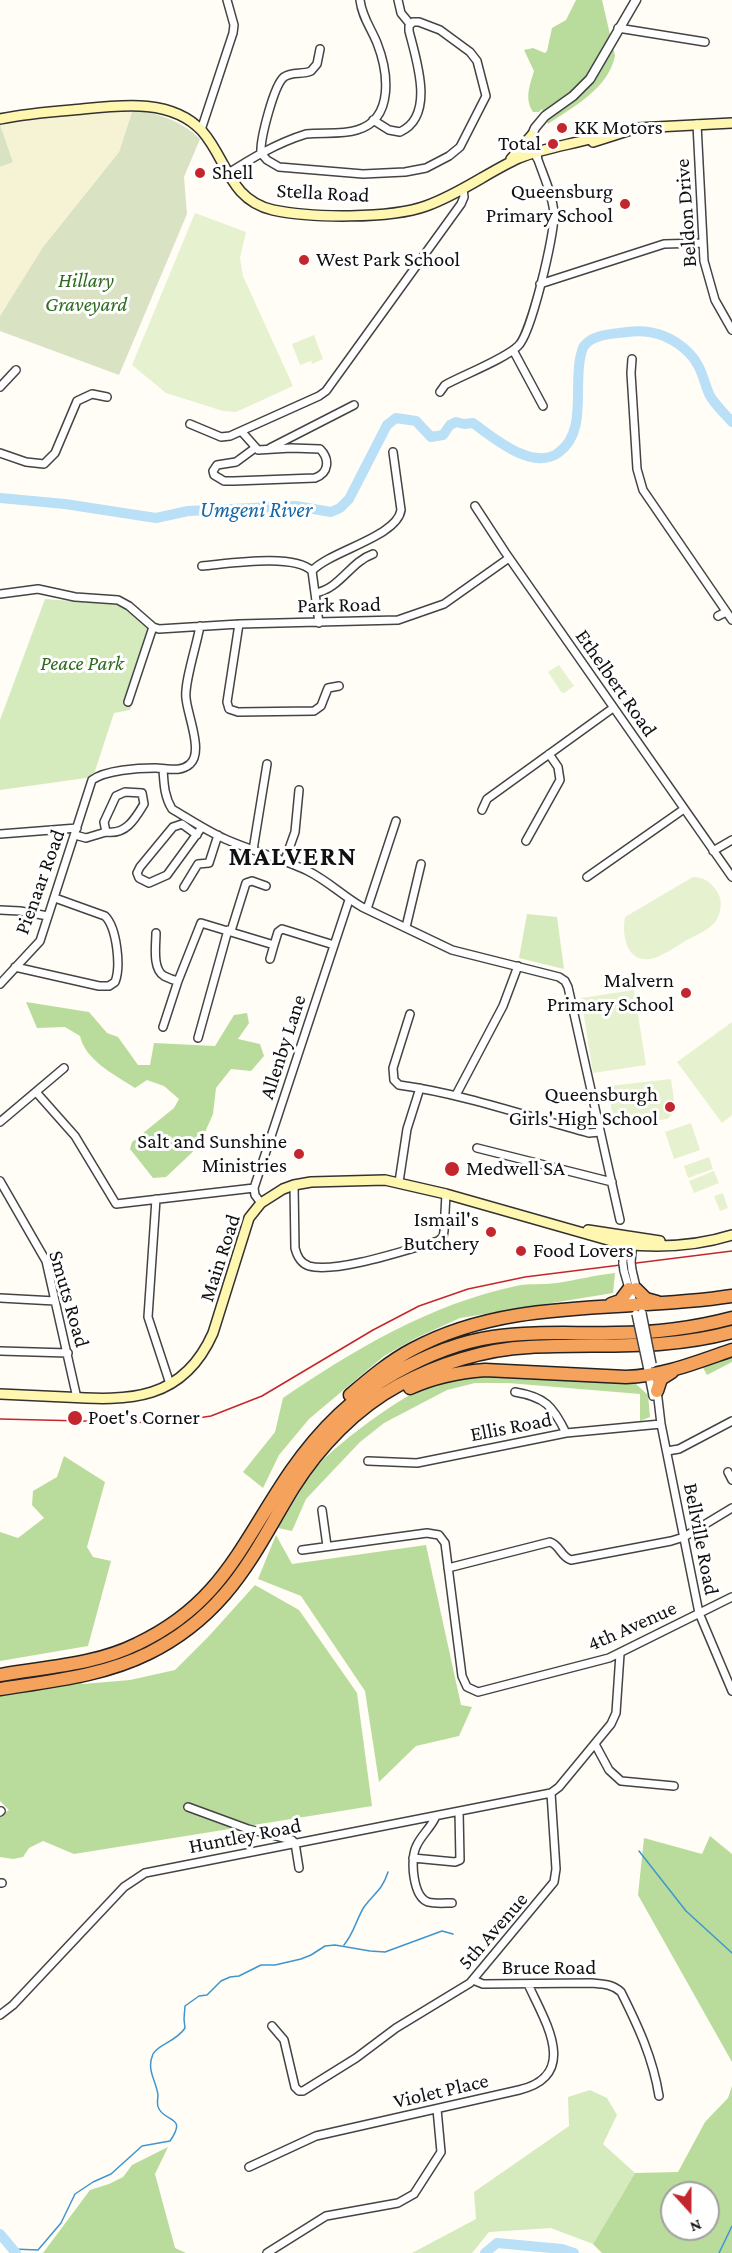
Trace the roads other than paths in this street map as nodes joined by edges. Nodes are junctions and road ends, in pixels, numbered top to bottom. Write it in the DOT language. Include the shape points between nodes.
graph roads {
  1 [pos="226,0"];
  2 [pos="360,0"];
  3 [pos="398,0"];
  4 [pos="636,0"];
  5 [pos="410,24"];
  6 [pos="618,28"];
  7 [pos="705,42"];
  8 [pos="320,49"];
  9 [pos="0,119"];
  10 [pos="374,120"];
  11 [pos="732,123"];
  12 [pos="697,124"];
  13 [pos="201,130"];
  14 [pos="532,135"];
  15 [pos="261,153"];
  16 [pos="536,155"];
  17 [pos="503,167"];
  18 [pos="227,174"];
  19 [pos="462,189"];
  20 [pos="702,243"];
  21 [pos="540,284"];
  22 [pos="732,330"];
  23 [pos="513,350"];
  24 [pos="632,359"];
  25 [pos="16,370"];
  26 [pos="0,387"];
  27 [pos="441,392"];
  28 [pos="106,397"];
  29 [pos="354,405"];
  30 [pos="543,406"];
  31 [pos="190,424"];
  32 [pos="242,432"];
  33 [pos="255,448"];
  34 [pos="266,451"];
  35 [pos="393,452"];
  36 [pos="0,453"];
  37 [pos="475,506"];
  38 [pos="373,554"];
  39 [pos="509,558"];
  40 [pos="202,566"];
  41 [pos="312,571"];
  42 [pos="315,593"];
  43 [pos="0,594"];
  44 [pos="726,612"];
  45 [pos="718,616"];
  46 [pos="732,620"];
  47 [pos="319,623"];
  48 [pos="239,624"];
  49 [pos="200,626"];
  50 [pos="153,627"];
  51 [pos="339,686"];
  52 [pos="128,702"];
  53 [pos="613,708"];
  54 [pos="549,754"];
  55 [pos="267,764"];
  56 [pos="163,769"];
  57 [pos="299,790"];
  58 [pos="684,809"];
  59 [pos="482,810"];
  60 [pos="396,820"];
  61 [pos="202,827"];
  62 [pos="76,831"];
  63 [pos="106,832"];
  64 [pos="0,834"];
  65 [pos="197,835"];
  66 [pos="218,836"];
  67 [pos="732,840"];
  68 [pos="526,841"];
  69 [pos="253,849"];
  70 [pos="713,851"];
  71 [pos="285,860"];
  72 [pos="421,864"];
  73 [pos="587,877"];
  74 [pos="732,878"];
  75 [pos="266,886"];
  76 [pos="184,887"];
  77 [pos="55,898"];
  78 [pos="349,900"];
  79 [pos="367,909"];
  80 [pos="0,910"];
  81 [pos="48,916"];
  82 [pos="406,927"];
  83 [pos="229,931"];
  84 [pos="156,933"];
  85 [pos="274,945"];
  86 [pos="334,945"];
  87 [pos="270,959"];
  88 [pos="518,966"];
  89 [pos="15,968"];
  90 [pos="178,981"];
  91 [pos="0,984"];
  92 [pos="410,1014"];
  93 [pos="163,1027"];
  94 [pos="198,1038"];
  95 [pos="64,1068"];
  96 [pos="420,1088"];
  97 [pos="36,1092"];
  98 [pos="456,1095"];
  99 [pos="0,1122"];
  100 [pos="600,1132"];
  101 [pos="477,1148"];
  102 [pos="0,1181"];
  103 [pos="399,1182"];
  104 [pos="612,1182"];
  105 [pos="294,1185"];
  106 [pos="254,1188"];
  107 [pos="446,1194"];
  108 [pos="156,1199"];
  109 [pos="261,1203"];
  110 [pos="620,1220"];
  111 [pos="732,1235"];
  112 [pos="628,1241"];
  113 [pos="633,1289"];
  114 [pos="732,1296"];
  115 [pos="0,1299"];
  116 [pos="55,1301"];
  117 [pos="663,1303"];
  118 [pos="601,1306"];
  119 [pos="638,1310"];
  120 [pos="732,1318"];
  121 [pos="732,1332"];
  122 [pos="732,1350"];
  123 [pos="0,1351"];
  124 [pos="68,1353"];
  125 [pos="681,1367"];
  126 [pos="651,1370"];
  127 [pos="626,1377"];
  128 [pos="170,1384"];
  129 [pos="655,1391"];
  130 [pos="515,1392"];
  131 [pos="0,1394"];
  132 [pos="77,1398"];
  133 [pos="732,1421"];
  134 [pos="661,1424"];
  135 [pos="566,1433"];
  136 [pos="322,1450"];
  137 [pos="667,1451"];
  138 [pos="369,1461"];
  139 [pos="728,1472"];
  140 [pos="732,1480"];
  141 [pos="270,1503"];
  142 [pos="732,1508"];
  143 [pos="322,1510"];
  144 [pos="684,1537"];
  145 [pos="327,1546"];
  146 [pos="302,1550"];
  147 [pos="448,1568"];
  148 [pos="732,1597"];
  149 [pos="699,1613"];
  150 [pos="620,1654"];
  151 [pos="0,1675"];
  152 [pos="0,1689"];
  153 [pos="732,1691"];
  154 [pos="595,1744"];
  155 [pos="674,1786"];
  156 [pos="551,1793"];
  157 [pos="189,1807"];
  158 [pos="459,1811"];
  159 [pos="436,1815"];
  160 [pos="295,1843"];
  161 [pos="413,1858"];
  162 [pos="299,1868"];
  163 [pos="452,1903"];
  164 [pos="472,1980"];
  165 [pos="528,1984"];
  166 [pos="0,2015"];
  167 [pos="272,2026"];
  168 [pos="659,2096"];
  169 [pos="437,2109"];
  170 [pos="249,2167"];
  171 [pos="267,2253"];
  1 -- 13 [label="street" via="233,33"];
  2 -- 10 [label="street" via="386,76 384,100"];
  3 -- 5 [label="street" via="401,13"];
  4 -- 6 [label="street"];
  5 -- 10 [label="street" via="421,86 414,119 400,132"];
  5 -- 15 [label="street" via="419,22 440,30 470,52 482,74 486,99 454,152 417,170 363,174 279,167"];
  6 -- 7 [label="street"];
  6 -- 14 [label="street" via="590,80 545,116"];
  8 -- 15 [label="street" via="311,71 290,74 280,81 262,133"];
  9 -- 13 [label="main road, Stella Road" via="132,105 184,117"];
  10 -- 15 [label="street" via="357,130 306,134"];
  11 -- 12 [label="main road, Stella Road"];
  12 -- 16 [label="main road, Stella Road" via="637,128"];
  12 -- 20 [label="street, Beldon Drive"];
  13 -- 18 [label="main road, Stella Road"];
  14 -- 16 [label="street"];
  14 -- 17 [label="main road"];
  15 -- 18 [label="street"];
  16 -- 17 [label="main road, Stella Road"];
  16 -- 21 [label="street" via="554,216"];
  17 -- 19 [label="main road, Stella Road"];
  18 -- 19 [label="main road, Stella Road" via="254,202 292,213 395,213 427,206"];
  19 -- 32 [label="street" via="461,204 326,391"];
  20 -- 21 [label="street" via="664,244"];
  20 -- 22 [label="street, Beldon Drive" via="711,290"];
  21 -- 23 [label="street" via="524,340"];
  23 -- 27 [label="street" via="445,384"];
  23 -- 30 [label="street"];
  24 -- 44 [label="street" via="639,480 659,522"];
  25 -- 26 [label="street"];
  28 -- 36 [label="street" via="92,394 77,401 55,453 44,464"];
  29 -- 34 [label="street"];
  31 -- 32 [label="street" via="221,437"];
  32 -- 33 [label="street"];
  33 -- 34 [label="street"];
  33 -- 34 [label="street" via="236,462 217,465 214,475 234,482 315,478 326,470 326,457 320,448"];
  35 -- 41 [label="street" via="400,517 380,533"];
  37 -- 39 [label="street, Ethelbert Road"];
  38 -- 42 [label="street" via="363,558 328,590"];
  39 -- 47 [label="street, Park Road" via="444,604 411,616 387,621"];
  39 -- 53 [label="street, Ethelbert Road"];
  40 -- 41 [label="street" via="278,561 303,565"];
  41 -- 42 [label="street"];
  42 -- 47 [label="street"];
  43 -- 50 [label="street" via="38,589 118,600"];
  44 -- 45 [label="street"];
  44 -- 46 [label="street"];
  47 -- 48 [label="street, Park Road"];
  48 -- 49 [label="street, Park Road"];
  48 -- 51 [label="street" via="229,709 314,711 321,706 328,688"];
  49 -- 50 [label="street, Park Road"];
  49 -- 56 [label="street" via="185,697 196,756 189,766"];
  50 -- 52 [label="street"];
  53 -- 54 [label="street"];
  53 -- 58 [label="street, Ethelbert Road"];
  54 -- 59 [label="street" via="488,799"];
  54 -- 68 [label="street" via="558,767 560,780"];
  55 -- 69 [label="street"];
  56 -- 61 [label="street" via="167,801 172,809"];
  56 -- 62 [label="street, Pienaar Road" via="104,774 93,780"];
  57 -- 71 [label="street" via="294,836"];
  58 -- 70 [label="street, Ethelbert Road"];
  58 -- 73 [label="street"];
  60 -- 79 [label="street"];
  61 -- 65 [label="street"];
  61 -- 66 [label="street"];
  62 -- 63 [label="street" via="86,838"];
  62 -- 64 [label="street"];
  62 -- 77 [label="street, Pienaar Road"];
  63 -- 63 [label="street" via="104,822 116,796 125,792 142,794 144,804 129,825 121,831"];
  65 -- 65 [label="street" via="167,875 149,883 139,878 140,867 173,826 182,824"];
  66 -- 69 [label="street"];
  66 -- 76 [label="street" via="209,863 198,864"];
  67 -- 70 [label="street"];
  69 -- 71 [label="street"];
  70 -- 74 [label="street, Ethelbert Road"];
  71 -- 78 [label="street" via="325,880"];
  72 -- 82 [label="street"];
  75 -- 83 [label="street" via="252,880 246,882"];
  77 -- 81 [label="street, Pienaar Road"];
  77 -- 89 [label="street" via="110,921 118,971 115,982 99,986"];
  78 -- 79 [label="street"];
  78 -- 86 [label="street, Allenby Lane"];
  79 -- 82 [label="street"];
  80 -- 81 [label="street"];
  81 -- 89 [label="street, Pienaar Road" via="40,942"];
  82 -- 88 [label="street" via="452,950"];
  83 -- 85 [label="street"];
  83 -- 90 [label="street" via="200,925"];
  83 -- 94 [label="street"];
  84 -- 90 [label="street" via="159,972"];
  85 -- 86 [label="street" via="282,929"];
  85 -- 87 [label="street"];
  86 -- 106 [label="street, Allenby Lane"];
  88 -- 98 [label="street" via="503,1006"];
  88 -- 100 [label="street" via="559,977 568,987"];
  89 -- 91 [label="street, Pienaar Road"];
  90 -- 93 [label="street"];
  92 -- 96 [label="street" via="393,1076 399,1085"];
  95 -- 97 [label="street"];
  96 -- 98 [label="street"];
  96 -- 103 [label="street" via="407,1129"];
  97 -- 99 [label="street"];
  97 -- 108 [label="street" via="75,1136 116,1204"];
  98 -- 100 [label="street" via="566,1127"];
  100 -- 104 [label="street"];
  101 -- 104 [label="street"];
  102 -- 116 [label="street, Smuts Road" via="46,1261"];
  103 -- 105 [label="main road, Main Road"];
  103 -- 107 [label="main road, Main Road"];
  104 -- 110 [label="street"];
  105 -- 107 [label="street" via="296,1248 307,1265 353,1263 438,1240 443,1237"];
  105 -- 109 [label="main road, Main Road"];
  106 -- 108 [label="street"];
  106 -- 109 [label="street"];
  107 -- 112 [label="main road, Main Road"];
  108 -- 128 [label="street" via="148,1317"];
  109 -- 128 [label="main road, Main Road" via="247,1224 207,1349"];
  111 -- 112 [label="main road, Main Road" via="696,1242"];
  112 -- 113 [label="street, Bellville Road"];
  113 -- 117 [label="highway" via="646,1299"];
  113 -- 118 [label="highway" via="620,1300"];
  113 -- 119 [label="street, Bellville Road"];
  114 -- 117 [label="highway"];
  115 -- 116 [label="street"];
  116 -- 124 [label="street, Smuts Road"];
  117 -- 119 [label="highway"];
  118 -- 119 [label="highway"];
  118 -- 141 [label="highway" via="490,1320 440,1335 412,1349 369,1378 330,1415 282,1477"];
  119 -- 126 [label="street, Bellville Road, bridge"];
  120 -- 141 [label="highway" via="657,1331 510,1335 470,1342 428,1356 378,1383 342,1411 311,1444"];
  121 -- 136 [label="highway" via="665,1344 528,1347 473,1356 398,1385 356,1415"];
  122 -- 125 [label="highway"];
  123 -- 124 [label="street"];
  124 -- 132 [label="street, Smuts Road"];
  125 -- 126 [label="highway"];
  125 -- 129 [label="highway" via="661,1379"];
  126 -- 127 [label="highway"];
  126 -- 129 [label="street, Bellville Road"];
  127 -- 129 [label="highway"];
  127 -- 136 [label="highway" via="485,1370 440,1377 397,1395"];
  128 -- 132 [label="main road, Main Road" via="126,1399"];
  129 -- 134 [label="street, Bellville Road"];
  130 -- 135 [label="street" via="548,1404"];
  131 -- 132 [label="main road, Main Road"];
  133 -- 137 [label="street" via="679,1449"];
  134 -- 135 [label="street, Ellis Road"];
  134 -- 137 [label="street, Bellville Road"];
  135 -- 138 [label="street, Ellis Road" via="417,1463"];
  136 -- 152 [label="highway" via="225,1594 187,1628 150,1652 115,1667"];
  137 -- 144 [label="street, Bellville Road"];
  139 -- 140 [label="street"];
  141 -- 151 [label="highway" via="221,1580 170,1626 113,1654"];
  142 -- 144 [label="street"];
  143 -- 145 [label="street"];
  144 -- 147 [label="street" via="571,1560 547,1542"];
  144 -- 149 [label="street, Bellville Road"];
  145 -- 146 [label="street"];
  145 -- 147 [label="street" via="435,1533 444,1542"];
  147 -- 150 [label="street, 4th Avenue" via="462,1676 471,1690 478,1692"];
  148 -- 149 [label="street, 4th Avenue"];
  149 -- 150 [label="street, 4th Avenue"];
  149 -- 153 [label="street, Bellville Road"];
  150 -- 154 [label="street" via="615,1715"];
  154 -- 155 [label="street" via="609,1770 621,1781"];
  154 -- 156 [label="street"];
  156 -- 158 [label="street, Huntley Road"];
  156 -- 164 [label="street, 5th Avenue" via="554,1882"];
  157 -- 160 [label="street"];
  158 -- 159 [label="street, Huntley Road"];
  158 -- 161 [label="street" via="460,1860"];
  159 -- 160 [label="street, Huntley Road"];
  159 -- 161 [label="street" via="417,1844"];
  160 -- 162 [label="street"];
  160 -- 166 [label="street, Huntley Road" via="159,1869 134,1879"];
  161 -- 163 [label="street" via="420,1896 430,1902"];
  164 -- 165 [label="street, Bruce Road" via="483,1984"];
  164 -- 167 [label="street, 5th Avenue" via="303,2091 295,2086 284,2040"];
  165 -- 168 [label="street, Bruce Road" via="603,1984 621,1992 653,2064"];
  165 -- 169 [label="street, Violet Place" via="553,2041 554,2059 548,2071 524,2089"];
  169 -- 170 [label="street, Violet Place" via="316,2136"];
  169 -- 171 [label="street" via="441,2152 414,2194 398,2203 326,2216"];
}
